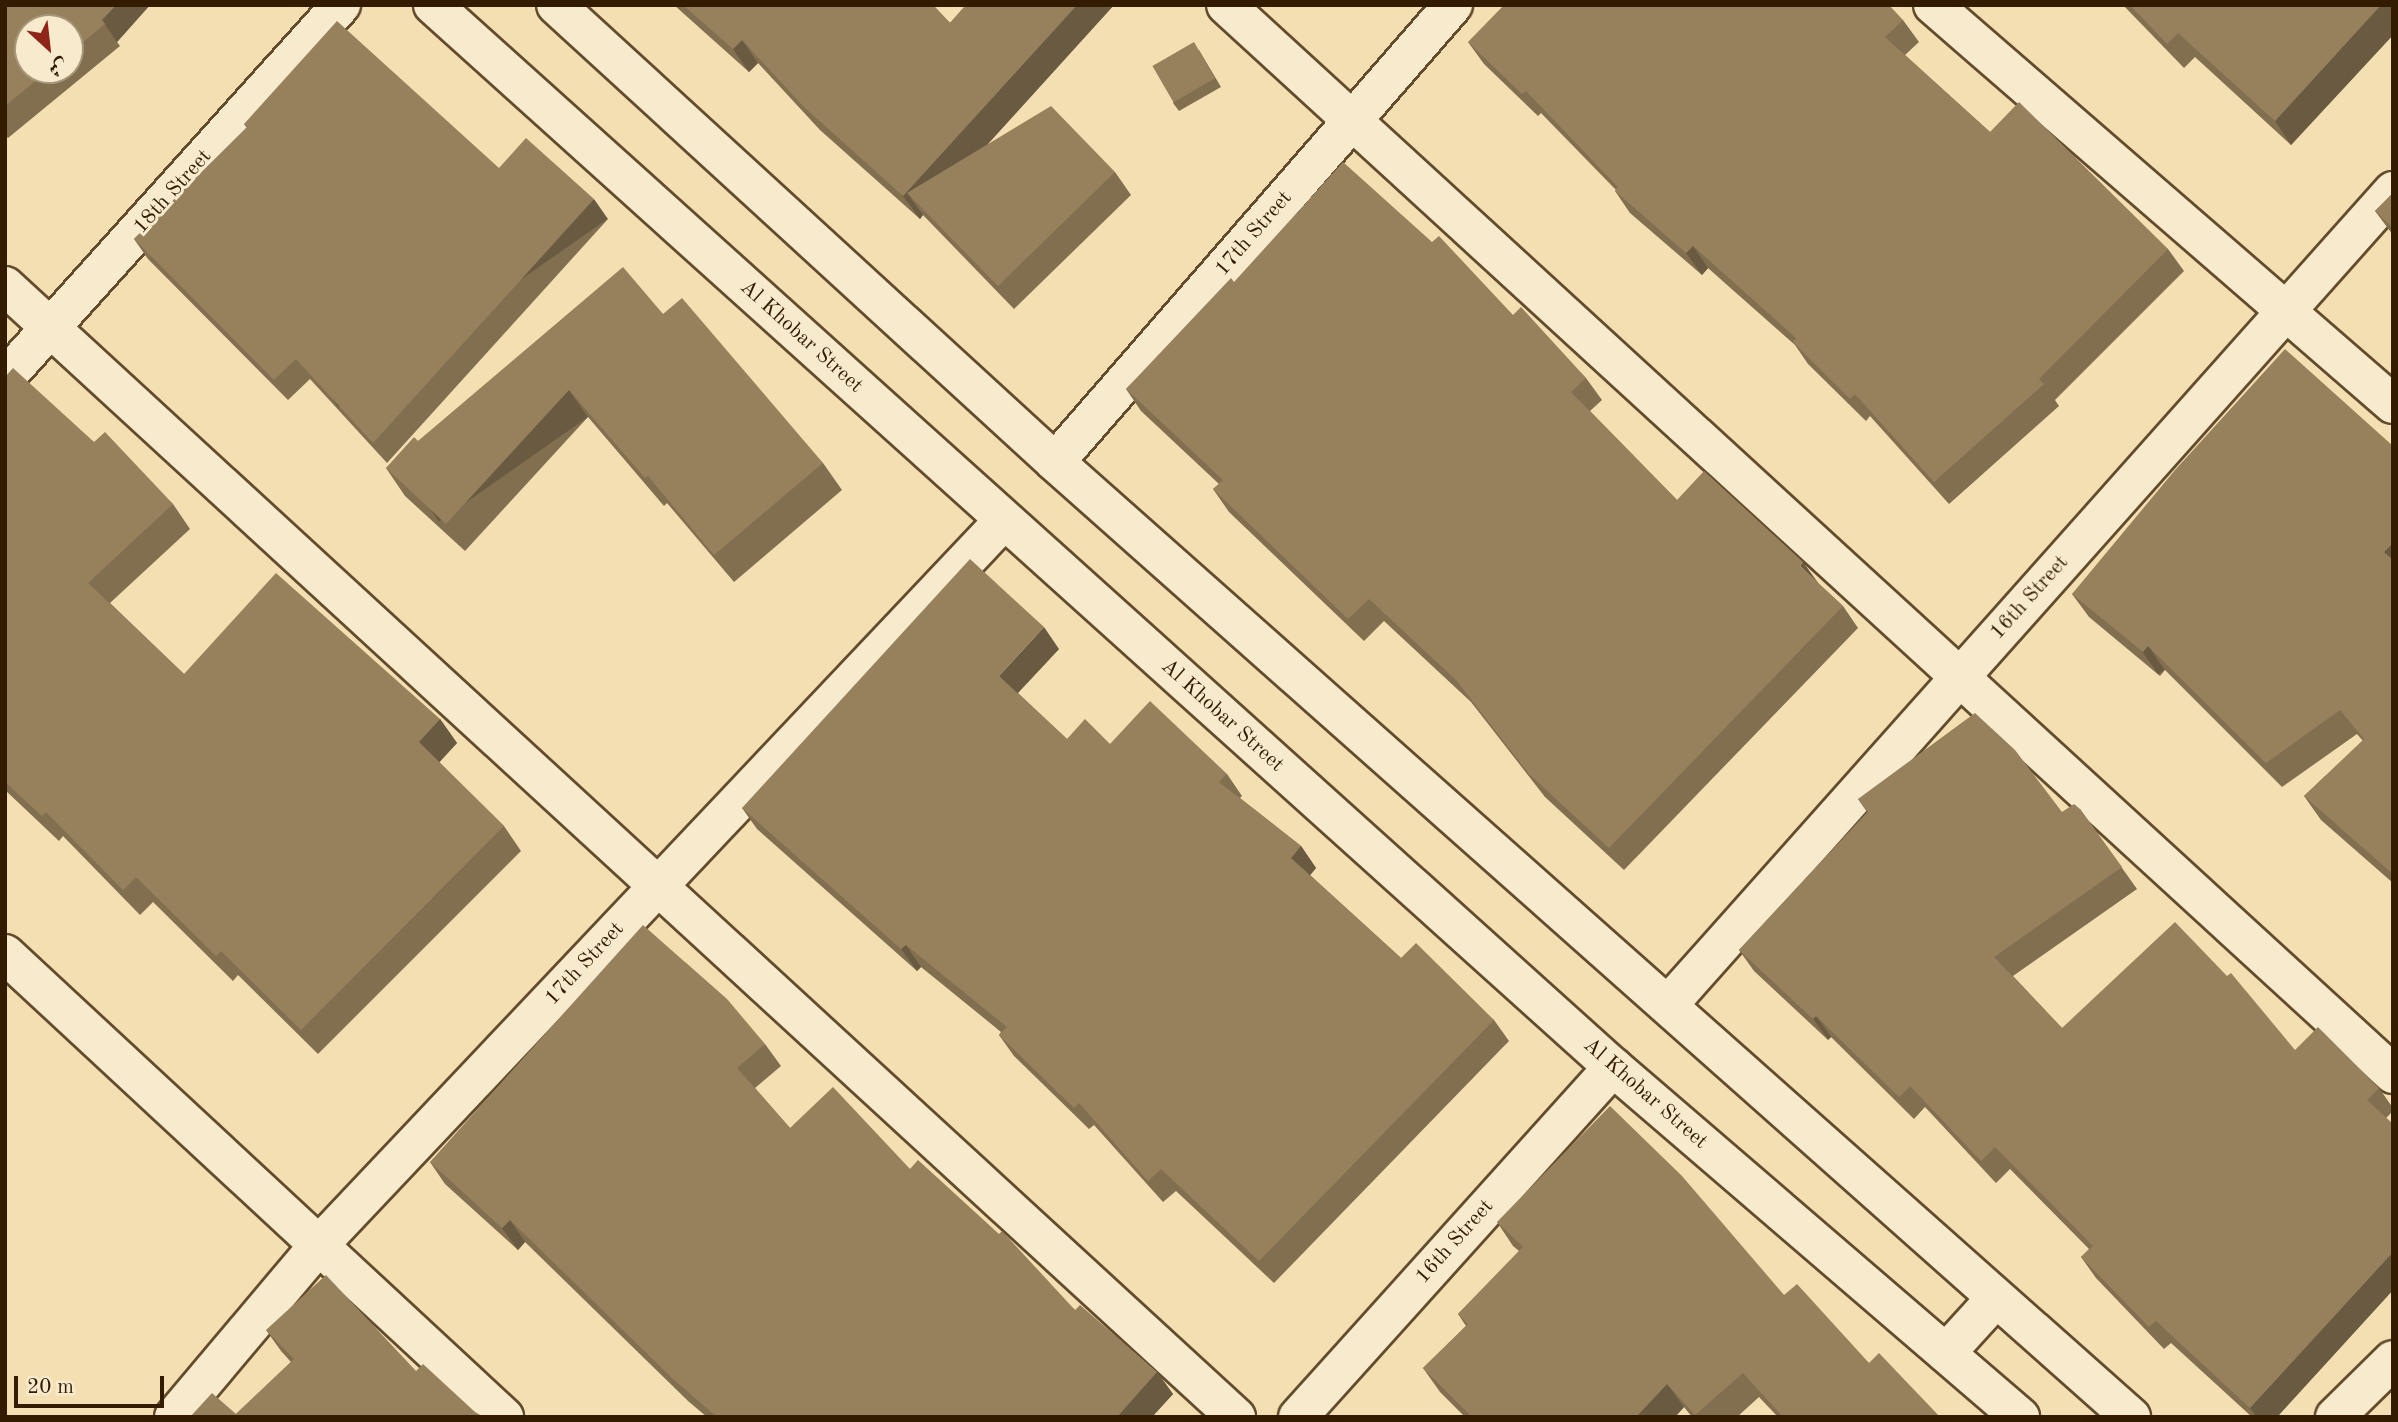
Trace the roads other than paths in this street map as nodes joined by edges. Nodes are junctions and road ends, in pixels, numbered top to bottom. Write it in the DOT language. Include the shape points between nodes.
graph roads {
  1 [pos="341,5"];
  2 [pos="433,5"];
  3 [pos="556,5"];
  4 [pos="1226,5"];
  5 [pos="1453,5"];
  6 [pos="1933,5"];
  7 [pos="1353,121"];
  8 [pos="2393,191"];
  9 [pos="5,286"];
  10 [pos="2286,311"];
  11 [pos="51,328"];
  12 [pos="5,378"];
  13 [pos="2393,404"];
  14 [pos="1055,462"];
  15 [pos="1004,520"];
  16 [pos="1959,677"];
  17 [pos="658,887"];
  18 [pos="5,954"];
  19 [pos="1668,1005"];
  20 [pos="1613,1067"];
  21 [pos="2393,1074"];
  22 [pos="319,1245"];
  23 [pos="1996,1297"];
  24 [pos="1946,1353"];
  25 [pos="2393,1360"];
  26 [pos="174,1417"];
  27 [pos="504,1417"];
  28 [pos="1236,1417"];
  29 [pos="1298,1417"];
  30 [pos="2020,1417"];
  31 [pos="2131,1417"];
  32 [pos="2335,1417"];
  1 -- 11 [label="street, 18th Street"];
  2 -- 15 [label="street, Al Khobar Street"];
  3 -- 14 [label="street"];
  4 -- 7 [label="street"];
  5 -- 7 [label="street, 17th Street"];
  6 -- 10 [label="street"];
  7 -- 14 [label="street, 17th Street"];
  7 -- 16 [label="street"];
  8 -- 10 [label="street, 16th Street"];
  9 -- 11 [label="street"];
  10 -- 13 [label="street"];
  10 -- 16 [label="street, 16th Street"];
  11 -- 12 [label="street, 18th Street"];
  11 -- 17 [label="street"];
  14 -- 19 [label="street"];
  15 -- 17 [label="street, 17th Street"];
  15 -- 20 [label="street, Al Khobar Street"];
  16 -- 19 [label="street, 16th Street"];
  16 -- 21 [label="street"];
  17 -- 22 [label="street, 17th Street"];
  17 -- 28 [label="street"];
  18 -- 22 [label="street"];
  19 -- 23 [label="street"];
  20 -- 24 [label="street, Al Khobar Street"];
  20 -- 29 [label="street, 16th Street"];
  22 -- 26 [label="street, 17th Street"];
  22 -- 27 [label="street"];
  23 -- 24 [label="street"];
  23 -- 31 [label="street"];
  24 -- 30 [label="street, Al Khobar Street"];
  25 -- 32 [label="street"];
}
